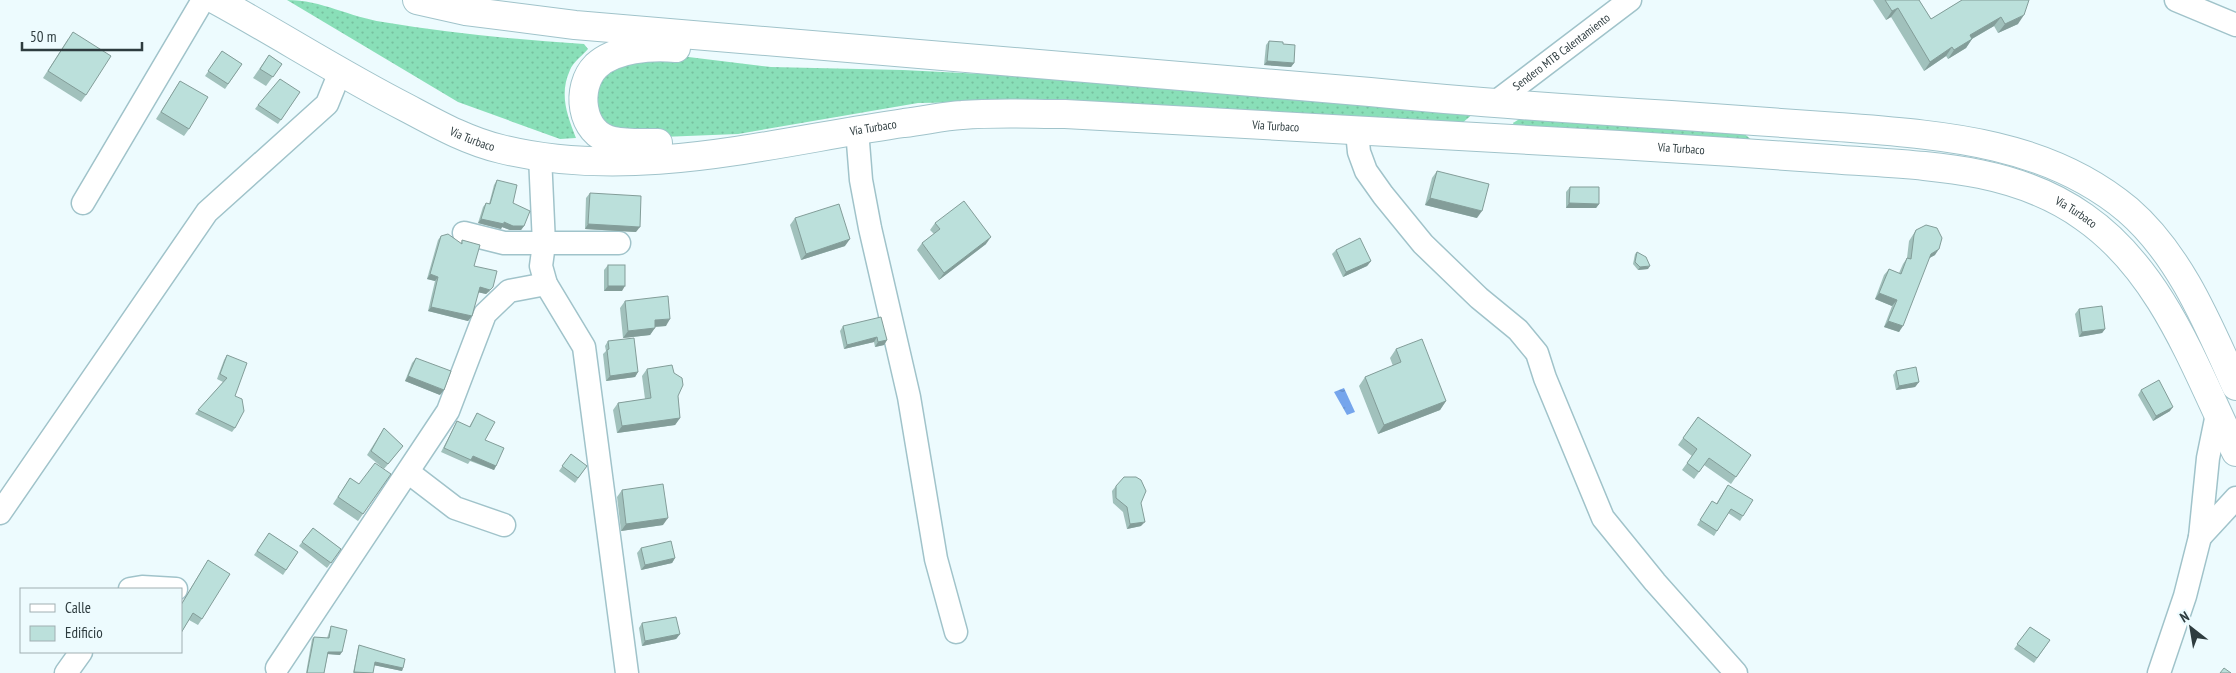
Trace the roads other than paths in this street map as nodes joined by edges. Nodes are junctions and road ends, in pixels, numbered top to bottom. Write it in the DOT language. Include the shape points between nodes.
graph roads {
  1 [pos="202,0"];
  2 [pos="216,0"];
  3 [pos="417,0"];
  4 [pos="1630,0"];
  5 [pos="2176,0"];
  6 [pos="2236,25"];
  7 [pos="879,52"];
  8 [pos="340,72"];
  9 [pos="1493,104"];
  10 [pos="857,130"];
  11 [pos="1357,132"];
  12 [pos="540,156"];
  13 [pos="694,156"];
  14 [pos="83,203"];
  15 [pos="464,233"];
  16 [pos="619,243"];
  17 [pos="544,244"];
  18 [pos="546,284"];
  19 [pos="2236,386"];
  20 [pos="2217,414"];
  21 [pos="2236,452"];
  22 [pos="408,472"];
  23 [pos="2236,498"];
  24 [pos="0,513"];
  25 [pos="504,525"];
  26 [pos="2200,537"];
  27 [pos="136,588"];
  28 [pos="159,588"];
  29 [pos="956,632"];
  30 [pos="81,653"];
  31 [pos="277,668"];
  32 [pos="66,673"];
  33 [pos="627,673"];
  34 [pos="1736,673"];
  35 [pos="2159,673"];
  1 -- 14 [label="street"];
  2 -- 8 [label="highway, Vía Turbaco"];
  3 -- 7 [label="highway" via="466,11 575,25"];
  4 -- 9 [label="street, Sendero MTB Calentamiento"];
  5 -- 6 [label="street"];
  7 -- 9 [label="highway"];
  7 -- 13 [label="highway" via="846,60 666,47 611,56 597,65 586,82 583,95 586,117 593,128 611,141 673,144"];
  8 -- 12 [label="highway, Vía Turbaco" via="453,132 501,149"];
  8 -- 24 [label="street" via="326,104 207,212"];
  9 -- 19 [label="highway" via="1935,135 2026,154 2098,189 2128,210 2145,228 2172,262 2197,303"];
  10 -- 11 [label="highway, Vía Turbaco" via="962,115 1065,114"];
  10 -- 13 [label="highway, Vía Turbaco" via="746,151"];
  10 -- 29 [label="street" via="861,180 870,228 909,397 936,558"];
  11 -- 20 [label="highway, Vía Turbaco" via="1706,150 1962,170 2014,182 2048,195 2084,217 2130,258 2173,321"];
  11 -- 34 [label="street" via="1362,161 1383,195 1423,244 1518,330 1537,353 1603,518"];
  12 -- 13 [label="highway, Vía Turbaco" via="590,163"];
  12 -- 17 [label="street"];
  15 -- 17 [label="street" via="504,243"];
  16 -- 17 [label="street"];
  17 -- 18 [label="street" via="541,266"];
  18 -- 22 [label="street" via="509,291 486,314 448,411"];
  18 -- 33 [label="street" via="584,347"];
  20 -- 21 [label="highway, Vía Turbaco"];
  20 -- 26 [label="street" via="2208,458"];
  22 -- 25 [label="street" via="455,508"];
  22 -- 31 [label="street"];
  23 -- 26 [label="street"];
  26 -- 35 [label="street" via="2185,596"];
  27 -- 28 [label="street"];
  30 -- 32 [label="street"];
}
